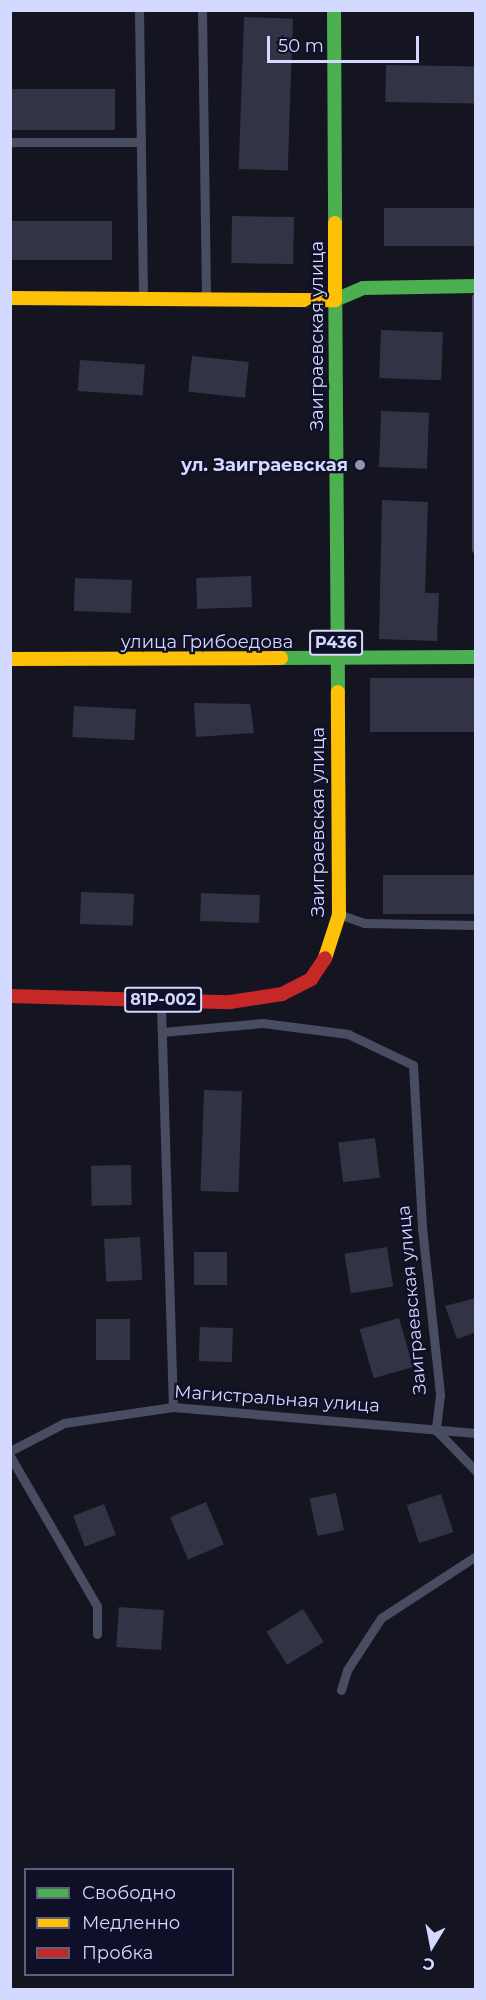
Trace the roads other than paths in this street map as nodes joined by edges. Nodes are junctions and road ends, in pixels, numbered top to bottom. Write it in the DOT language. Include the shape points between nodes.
graph roads {
  1 [pos="139,10"];
  2 [pos="202,10"];
  3 [pos="334,10"];
  4 [pos="10,142"];
  5 [pos="141,142"];
  6 [pos="476,286"];
  7 [pos="476,297"];
  8 [pos="10,298"];
  9 [pos="143,300"];
  10 [pos="206,300"];
  11 [pos="335,300"];
  12 [pos="475,393"];
  13 [pos="476,549"];
  14 [pos="476,657"];
  15 [pos="10,659"];
  16 [pos="336,661"];
  17 [pos="339,915"];
  18 [pos="476,925"];
  19 [pos="311,979"];
  20 [pos="10,996"];
  21 [pos="161,1000"];
  22 [pos="162,1032"];
  23 [pos="173,1407"];
  24 [pos="436,1430"];
  25 [pos="476,1433"];
  26 [pos="10,1451"];
  27 [pos="10,1456"];
  28 [pos="476,1471"];
  29 [pos="476,1556"];
  30 [pos="97,1634"];
  31 [pos="341,1690"];
  1 -- 5 [label="lane"];
  2 -- 10 [label="lane"];
  3 -- 11 [label="main road, Заиграевская улица"];
  4 -- 5 [label="lane"];
  5 -- 9 [label="lane"];
  6 -- 11 [label="main road" via="363,288"];
  7 -- 12 [label="lane"];
  8 -- 9 [label="main road"];
  9 -- 10 [label="main road"];
  10 -- 11 [label="main road"];
  11 -- 16 [label="main road, Заиграевская улица / P436"];
  12 -- 13 [label="lane"];
  14 -- 16 [label="main road, улица Грибоедова"];
  15 -- 16 [label="main road, улица Грибоедова"];
  16 -- 17 [label="main road, Заиграевская улица / P436"];
  17 -- 18 [label="lane" via="364,923"];
  17 -- 19 [label="main road, Заиграевская улица / P436" via="327,955"];
  19 -- 21 [label="main road, 81Р-002" via="282,994 230,1002"];
  20 -- 21 [label="main road, 81Р-002"];
  21 -- 22 [label="lane"];
  22 -- 23 [label="lane"];
  22 -- 24 [label="lane, Заиграевская улица" via="263,1023 348,1034 413,1065 422,1228 440,1395"];
  23 -- 24 [label="lane, Магистральная улица"];
  23 -- 26 [label="lane, Магистральная улица" via="64,1423"];
  24 -- 25 [label="lane, Магистральная улица"];
  24 -- 28 [label="lane"];
  27 -- 30 [label="lane" via="97,1606"];
  29 -- 31 [label="lane" via="381,1618 347,1670"];
}
